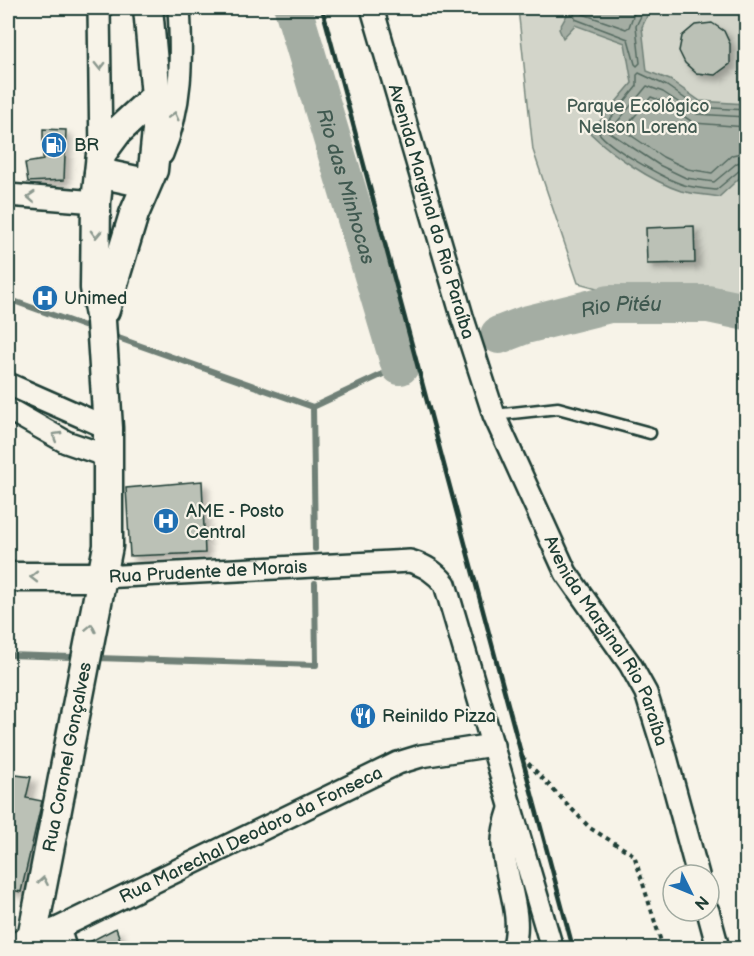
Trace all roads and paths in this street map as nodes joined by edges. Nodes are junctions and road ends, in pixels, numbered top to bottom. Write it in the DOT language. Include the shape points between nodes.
graph roads {
  1 [pos="99,8"];
  2 [pos="148,8"];
  3 [pos="179,8"];
  4 [pos="372,8"];
  5 [pos="155,90"];
  6 [pos="100,164"];
  7 [pos="150,177"];
  8 [pos="8,195"];
  9 [pos="96,202"];
  10 [pos="101,321"];
  11 [pos="8,384"];
  12 [pos="8,409"];
  13 [pos="494,415"];
  14 [pos="650,433"];
  15 [pos="108,442"];
  16 [pos="8,577"];
  17 [pos="102,577"];
  18 [pos="493,745"];
  19 [pos="522,757"];
  20 [pos="511,806"];
  21 [pos="695,863"];
  22 [pos="711,923"];
  23 [pos="59,928"];
  24 [pos="24,943"];
  25 [pos="65,948"];
  26 [pos="513,948"];
  27 [pos="552,948"];
  28 [pos="663,948"];
  29 [pos="718,948"];
  1 -- 6 [label="street, one-way"];
  2 -- 5 [label="main road"];
  7 -- 3 [label="street, one-way" via="170,132 178,100 182,55"];
  4 -- 13 [label="street, Avenida Marginal do Rio Paraíba"];
  5 -- 6 [label="main road" via="118,131"];
  5 -- 7 [label="main road" via="157,130"];
  6 -- 7 [label="main road"];
  6 -- 9 [label="main road"];
  7 -- 10 [label="main road"];
  9 -- 8 [label="street, one-way"];
  9 -- 10 [label="main road, one-way" via="95,288"];
  10 -- 15 [label="main road, Rua Coronel Gonçalves"];
  11 -- 15 [label="street"];
  15 -- 12 [label="street, one-way" via="66,442"];
  13 -- 14 [label="lane" via="558,408"];
  13 -- 21 [label="street, Avenida Marginal Rio Paraíba" via="566,573 630,664 645,693"];
  15 -- 17 [label="main road, Rua Coronel Gonçalves" via="108,546"];
  17 -- 16 [label="main road, Rua Prudente de Morais, one-way"];
  17 -- 18 [label="street, Rua Prudente de Morais" via="410,561 430,570 445,584"];
  24 -- 17 [label="main road, Rua Coronel Gonçalves, one-way"];
  18 -- 20 [label="street"];
  18 -- 23 [label="street, Rua Marechal Deodoro da Fonseca" via="398,763"];
  19 -- 28 [label="path" via="590,828 634,855"];
  20 -- 26 [label="street" via="503,846 516,919"];
  20 -- 27 [label="street"];
  22 -- 29 [label="street"];
  23 -- 24 [label="street, Rua Marechal Deodoro da Fonseca"];
  23 -- 25 [label="street"];
}
